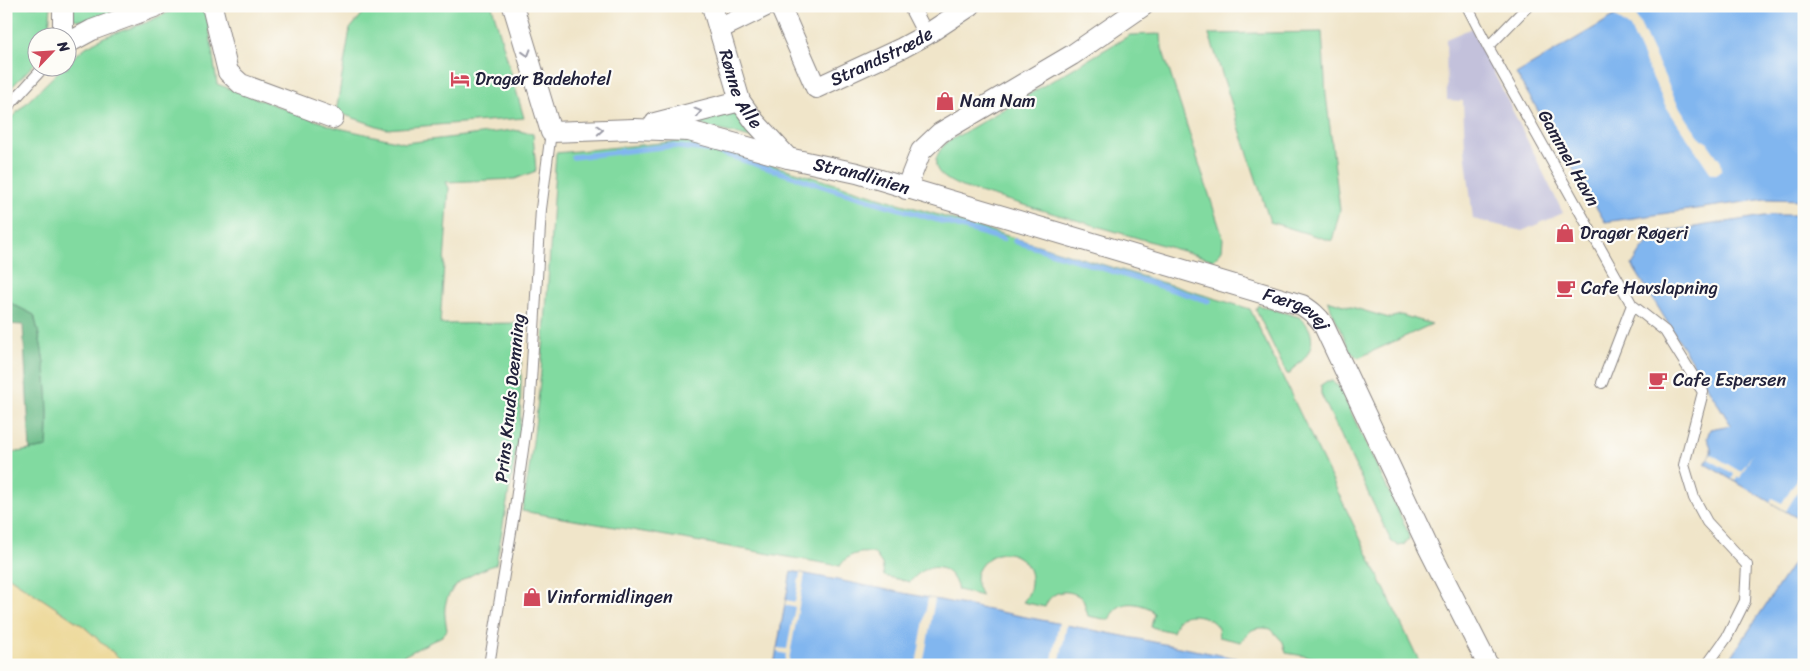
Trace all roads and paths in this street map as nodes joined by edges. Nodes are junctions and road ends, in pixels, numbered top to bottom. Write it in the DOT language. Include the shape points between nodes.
graph roads {
  1 [pos="62,6"];
  2 [pos="156,6"];
  3 [pos="212,6"];
  4 [pos="513,6"];
  5 [pos="712,6"];
  6 [pos="766,6"];
  7 [pos="780,6"];
  8 [pos="911,6"];
  9 [pos="970,6"];
  10 [pos="1143,6"];
  11 [pos="1468,6"];
  12 [pos="1528,6"];
  13 [pos="63,28"];
  14 [pos="719,29"];
  15 [pos="926,35"];
  16 [pos="78,37"];
  17 [pos="1488,47"];
  18 [pos="35,78"];
  19 [pos="740,101"];
  20 [pos="6,109"];
  21 [pos="333,118"];
  22 [pos="634,129"];
  23 [pos="551,132"];
  24 [pos="788,158"];
  25 [pos="906,189"];
  26 [pos="1632,305"];
  27 [pos="1602,383"];
  28 [pos="492,664"];
  29 [pos="1488,665"];
  30 [pos="1707,665"];
  1 -- 13 [label="street"];
  2 -- 16 [label="street"];
  3 -- 21 [label="street" via="228,72 241,84"];
  4 -- 23 [label="street, one-way"];
  5 -- 14 [label="street, Rønne Alle"];
  6 -- 14 [label="street"];
  7 -- 15 [label="street, Strandstræde" via="816,88"];
  8 -- 15 [label="street"];
  9 -- 15 [label="street, Strandstræde"];
  10 -- 25 [label="street, Strandlinien" via="1072,55 940,133 921,151"];
  11 -- 17 [label="lane, Gammel Havn"];
  12 -- 17 [label="lane"];
  14 -- 19 [label="street, Rønne Alle"];
  17 -- 26 [label="lane, Gammel Havn"];
  18 -- 20 [label="lane"];
  22 -- 19 [label="street, Strandlinien, one-way"];
  19 -- 24 [label="street, Rønne Alle"];
  23 -- 22 [label="street, Strandlinien, one-way"];
  22 -- 24 [label="street, Strandlinien" via="689,131"];
  23 -- 28 [label="lane, Prins Knuds Dæmning" via="540,208 530,398"];
  24 -- 25 [label="street, Strandlinien" via="857,173"];
  25 -- 29 [label="street, Færgevej" via="1302,305 1314,314 1323,324 1429,549"];
  26 -- 27 [label="lane"];
  26 -- 30 [label="lane" via="1665,331 1703,392 1684,465 1694,498 1707,522 1747,565 1745,601 1727,637"];
}
